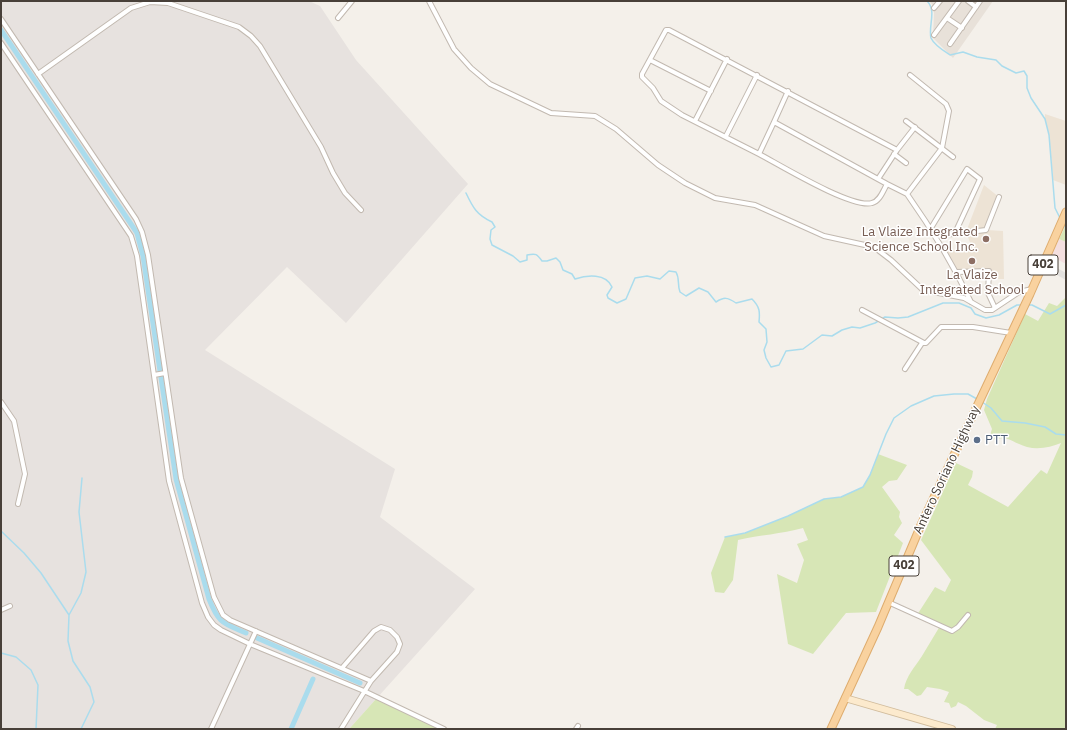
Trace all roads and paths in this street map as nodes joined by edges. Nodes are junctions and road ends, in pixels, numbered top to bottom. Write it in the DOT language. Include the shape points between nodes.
graph roads {
  1 [pos="352,1"];
  2 [pos="428,1"];
  3 [pos="940,1"];
  4 [pos="959,1"];
  5 [pos="968,1"];
  6 [pos="980,1"];
  7 [pos="976,7"];
  8 [pos="934,8"];
  9 [pos="338,18"];
  10 [pos="947,18"];
  11 [pos="1,19"];
  12 [pos="962,28"];
  13 [pos="934,35"];
  14 [pos="1,43"];
  15 [pos="950,44"];
  16 [pos="727,59"];
  17 [pos="650,60"];
  18 [pos="38,74"];
  19 [pos="910,74"];
  20 [pos="757,75"];
  21 [pos="711,91"];
  22 [pos="788,91"];
  23 [pos="695,121"];
  24 [pos="906,121"];
  25 [pos="774,122"];
  26 [pos="915,127"];
  27 [pos="726,136"];
  28 [pos="942,148"];
  29 [pos="897,150"];
  30 [pos="759,154"];
  31 [pos="894,154"];
  32 [pos="954,157"];
  33 [pos="906,163"];
  34 [pos="878,179"];
  35 [pos="887,184"];
  36 [pos="907,194"];
  37 [pos="999,197"];
  38 [pos="361,210"];
  39 [pos="1065,215"];
  40 [pos="931,228"];
  41 [pos="955,233"];
  42 [pos="936,236"];
  43 [pos="957,272"];
  44 [pos="1032,289"];
  45 [pos="971,302"];
  46 [pos="995,308"];
  47 [pos="862,310"];
  48 [pos="1011,333"];
  49 [pos="922,342"];
  50 [pos="905,369"];
  51 [pos="165,373"];
  52 [pos="154,375"];
  53 [pos="1,402"];
  54 [pos="18,504"];
  55 [pos="888,602"];
  56 [pos="10,606"];
  57 [pos="1,610"];
  58 [pos="968,615"];
  59 [pos="256,630"];
  60 [pos="250,644"];
  61 [pos="342,668"];
  62 [pos="371,681"];
  63 [pos="364,691"];
  64 [pos="845,698"];
  65 [pos="211,729"];
  66 [pos="341,729"];
  67 [pos="444,729"];
  68 [pos="831,729"];
  69 [pos="952,729"];
  1 -- 9 [label="street"];
  2 -- 45 [label="street" via="454,49 490,84 551,114 596,116 616,129 658,165 685,183 715,198 755,205 824,236 874,247 923,290 964,298"];
  3 -- 8 [label="street"];
  4 -- 10 [label="street"];
  5 -- 7 [label="street"];
  6 -- 7 [label="street"];
  7 -- 12 [label="street"];
  10 -- 12 [label="street"];
  10 -- 13 [label="street"];
  11 -- 18 [label="street"];
  12 -- 15 [label="street"];
  14 -- 52 [label="street" via="131,236 137,256"];
  16 -- 17 [label="street" via="666,30"];
  16 -- 20 [label="street"];
  16 -- 21 [label="street"];
  17 -- 21 [label="street"];
  17 -- 23 [label="street" via="642,78 653,88 661,101"];
  18 -- 38 [label="street" via="132,8 150,2 168,3 238,27 260,46 321,147 345,193"];
  18 -- 51 [label="street" via="136,219 142,232 148,255"];
  19 -- 28 [label="street" via="948,108"];
  20 -- 22 [label="street"];
  20 -- 27 [label="street"];
  21 -- 23 [label="street"];
  22 -- 25 [label="street"];
  22 -- 29 [label="street"];
  23 -- 27 [label="street"];
  24 -- 26 [label="street"];
  25 -- 30 [label="street"];
  25 -- 34 [label="street"];
  26 -- 28 [label="street"];
  26 -- 29 [label="street"];
  27 -- 30 [label="street"];
  28 -- 32 [label="street"];
  28 -- 36 [label="street"];
  29 -- 31 [label="street"];
  30 -- 35 [label="street" via="829,192 863,204 880,199"];
  31 -- 33 [label="street"];
  31 -- 34 [label="street"];
  34 -- 35 [label="street"];
  35 -- 36 [label="street"];
  36 -- 40 [label="street"];
  37 -- 41 [label="street" via="986,230"];
  39 -- 44 [label="main road, Antero Soriano Highway / 402"];
  40 -- 41 [label="street" via="967,169 980,179"];
  40 -- 42 [label="street"];
  41 -- 42 [label="street"];
  42 -- 43 [label="street"];
  43 -- 45 [label="street"];
  43 -- 46 [label="street" via="989,271 988,293"];
  44 -- 46 [label="street" via="1019,292"];
  44 -- 48 [label="main road, Antero Soriano Highway / 402"];
  45 -- 46 [label="street" via="985,310"];
  47 -- 49 [label="street"];
  48 -- 49 [label="street" via="973,327 943,327 926,343"];
  48 -- 55 [label="main road, Antero Soriano Highway / 402" via="921,525"];
  49 -- 50 [label="street"];
  51 -- 52 [label="street"];
  51 -- 59 [label="street" via="181,478 214,596 223,615"];
  52 -- 60 [label="street" via="170,481 202,603 214,625"];
  53 -- 54 [label="street" via="14,421 25,474"];
  55 -- 58 [label="street" via="952,631"];
  55 -- 64 [label="main road, Antero Soriano Highway / 402"];
  56 -- 57 [label="street"];
  59 -- 60 [label="street"];
  59 -- 61 [label="street"];
  60 -- 63 [label="street"];
  60 -- 65 [label="street"];
  61 -- 62 [label="street"];
  61 -- 62 [label="street" via="374,631 381,627 390,630 400,644 397,652"];
  62 -- 63 [label="street"];
  63 -- 66 [label="street"];
  63 -- 67 [label="street"];
  64 -- 68 [label="main road, Antero Soriano Highway / 402"];
  64 -- 69 [label="street"];
}
